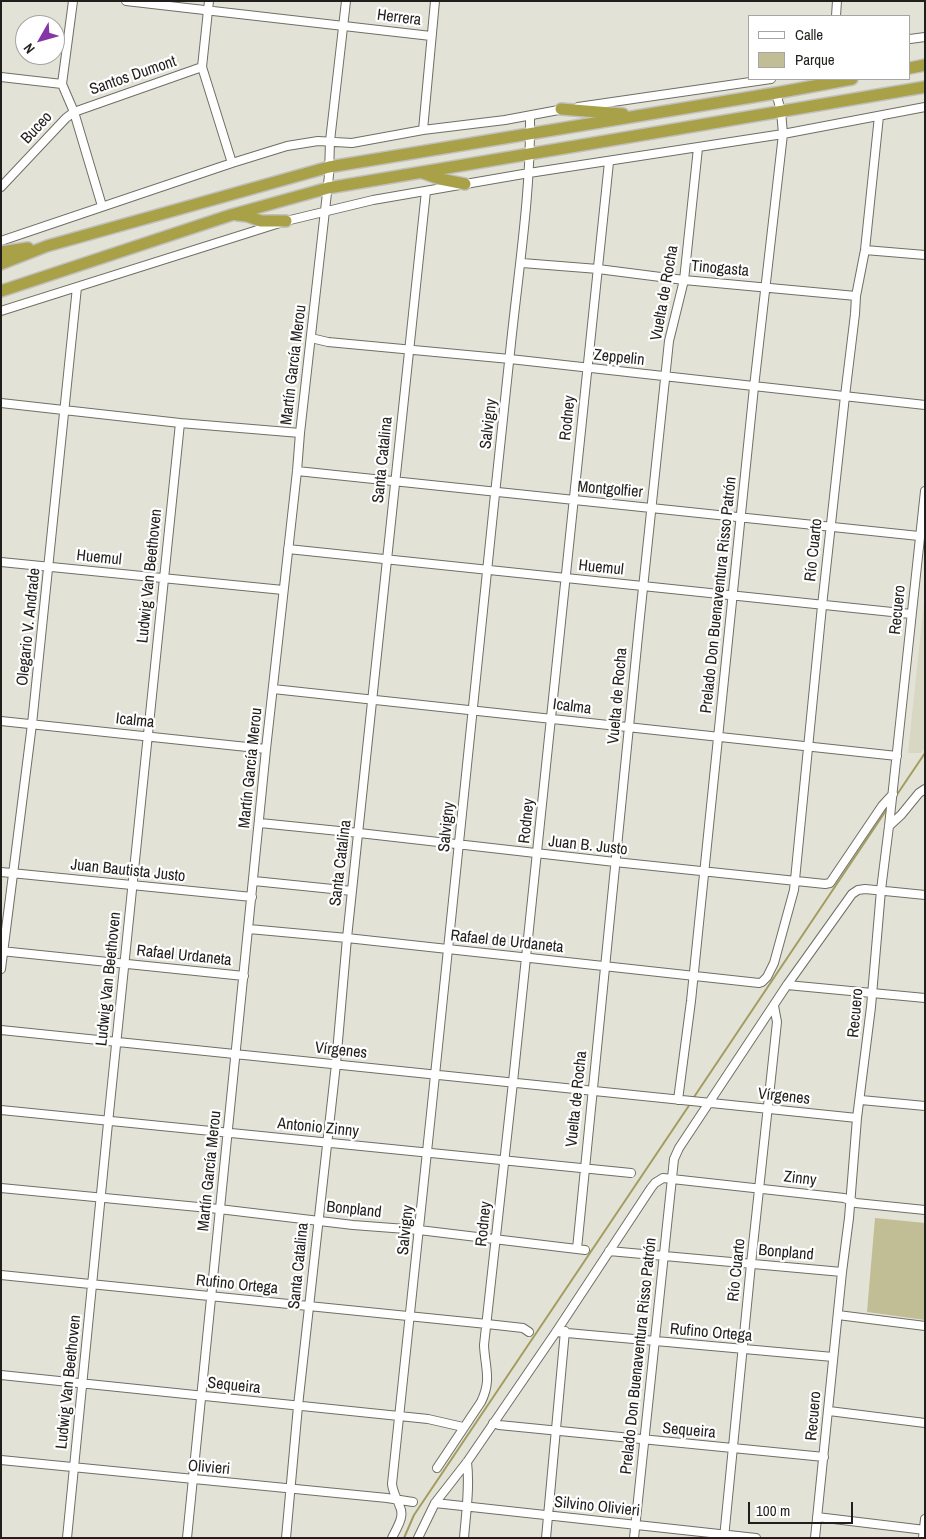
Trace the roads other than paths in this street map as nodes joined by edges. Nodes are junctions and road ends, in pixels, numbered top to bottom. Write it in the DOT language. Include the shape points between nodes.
graph roads {
  1 [pos="73,1"];
  2 [pos="126,1"];
  3 [pos="346,1"];
  4 [pos="435,1"];
  5 [pos="837,1"];
  6 [pos="208,5"];
  7 [pos="836,15"];
  8 [pos="343,26"];
  9 [pos="431,36"];
  10 [pos="925,37"];
  11 [pos="911,39"];
  12 [pos="925,65"];
  13 [pos="202,67"];
  14 [pos="911,68"];
  15 [pos="1,77"];
  16 [pos="764,80"];
  17 [pos="847,80"];
  18 [pos="62,84"];
  19 [pos="921,89"];
  20 [pos="776,93"];
  21 [pos="925,107"];
  22 [pos="562,109"];
  23 [pos="781,111"];
  24 [pos="74,112"];
  25 [pos="642,115"];
  26 [pos="530,116"];
  27 [pos="879,116"];
  28 [pos="422,130"];
  29 [pos="531,133"];
  30 [pos="783,134"];
  31 [pos="330,141"];
  32 [pos="698,148"];
  33 [pos="530,154"];
  34 [pos="232,162"];
  35 [pos="609,162"];
  36 [pos="329,167"];
  37 [pos="422,172"];
  38 [pos="529,173"];
  39 [pos="465,184"];
  40 [pos="1,187"];
  41 [pos="328,188"];
  42 [pos="426,191"];
  43 [pos="102,206"];
  44 [pos="324,212"];
  45 [pos="231,215"];
  46 [pos="286,221"];
  47 [pos="1,241"];
  48 [pos="47,246"];
  49 [pos="865,250"];
  50 [pos="1,252"];
  51 [pos="925,255"];
  52 [pos="1,264"];
  53 [pos="522,264"];
  54 [pos="598,269"];
  55 [pos="684,280"];
  56 [pos="77,287"];
  57 [pos="766,287"];
  58 [pos="1,291"];
  59 [pos="856,296"];
  60 [pos="1,311"];
  61 [pos="311,338"];
  62 [pos="408,350"];
  63 [pos="510,360"];
  64 [pos="587,369"];
  65 [pos="666,377"];
  66 [pos="754,387"];
  67 [pos="845,396"];
  68 [pos="1,403"];
  69 [pos="925,406"];
  70 [pos="64,410"];
  71 [pos="180,424"];
  72 [pos="300,433"];
  73 [pos="297,471"];
  74 [pos="394,480"];
  75 [pos="925,491"];
  76 [pos="495,492"];
  77 [pos="574,500"];
  78 [pos="652,507"];
  79 [pos="741,518"];
  80 [pos="830,527"];
  81 [pos="920,536"];
  82 [pos="288,549"];
  83 [pos="387,560"];
  84 [pos="1,562"];
  85 [pos="50,567"];
  86 [pos="488,570"];
  87 [pos="566,578"];
  88 [pos="164,579"];
  89 [pos="644,587"];
  90 [pos="283,590"];
  91 [pos="733,596"];
  92 [pos="822,606"];
  93 [pos="911,614"];
  94 [pos="273,689"];
  95 [pos="372,700"];
  96 [pos="473,710"];
  97 [pos="552,719"];
  98 [pos="1,721"];
  99 [pos="32,724"];
  100 [pos="630,728"];
  101 [pos="147,736"];
  102 [pos="719,737"];
  103 [pos="808,747"];
  104 [pos="266,749"];
  105 [pos="897,756"];
  106 [pos="924,789"];
  107 [pos="892,794"];
  108 [pos="260,824"];
  109 [pos="889,826"];
  110 [pos="359,833"];
  111 [pos="460,844"];
  112 [pos="537,854"];
  113 [pos="615,862"];
  114 [pos="704,871"];
  115 [pos="1,872"];
  116 [pos="12,873"];
  117 [pos="254,881"];
  118 [pos="795,881"];
  119 [pos="133,884"];
  120 [pos="881,890"];
  121 [pos="352,892"];
  122 [pos="925,895"];
  123 [pos="252,897"];
  124 [pos="248,929"];
  125 [pos="347,938"];
  126 [pos="448,950"];
  127 [pos="2,951"];
  128 [pos="526,957"];
  129 [pos="125,964"];
  130 [pos="605,966"];
  131 [pos="1,969"];
  132 [pos="694,975"];
  133 [pos="244,976"];
  134 [pos="762,982"];
  135 [pos="787,985"];
  136 [pos="872,993"];
  137 [pos="925,998"];
  138 [pos="774,1006"];
  139 [pos="1,1030"];
  140 [pos="117,1042"];
  141 [pos="236,1054"];
  142 [pos="336,1064"];
  143 [pos="435,1074"];
  144 [pos="513,1082"];
  145 [pos="592,1090"];
  146 [pos="678,1100"];
  147 [pos="860,1100"];
  148 [pos="708,1104"];
  149 [pos="925,1106"];
  150 [pos="768,1109"];
  151 [pos="1,1110"];
  152 [pos="857,1118"];
  153 [pos="108,1120"];
  154 [pos="228,1132"];
  155 [pos="327,1142"];
  156 [pos="428,1153"];
  157 [pos="505,1161"];
  158 [pos="584,1168"];
  159 [pos="631,1173"];
  160 [pos="672,1178"];
  161 [pos="1,1188"];
  162 [pos="760,1188"];
  163 [pos="100,1198"];
  164 [pos="850,1200"];
  165 [pos="219,1210"];
  166 [pos="925,1210"];
  167 [pos="318,1220"];
  168 [pos="419,1230"];
  169 [pos="496,1240"];
  170 [pos="581,1249"];
  171 [pos="609,1251"];
  172 [pos="663,1256"];
  173 [pos="751,1264"];
  174 [pos="842,1272"];
  175 [pos="1,1275"];
  176 [pos="93,1285"];
  177 [pos="212,1296"];
  178 [pos="309,1306"];
  179 [pos="838,1315"];
  180 [pos="410,1317"];
  181 [pos="564,1321"];
  182 [pos="487,1324"];
  183 [pos="925,1326"];
  184 [pos="529,1332"];
  185 [pos="556,1332"];
  186 [pos="566,1334"];
  187 [pos="654,1342"];
  188 [pos="744,1349"];
  189 [pos="833,1357"];
  190 [pos="1,1375"];
  191 [pos="84,1383"];
  192 [pos="202,1396"];
  193 [pos="298,1406"];
  194 [pos="829,1410"];
  195 [pos="399,1416"];
  196 [pos="493,1423"];
  197 [pos="925,1423"];
  198 [pos="463,1427"];
  199 [pos="557,1431"];
  200 [pos="644,1440"];
  201 [pos="733,1448"];
  202 [pos="824,1457"];
  203 [pos="1,1460"];
  204 [pos="467,1462"];
  205 [pos="74,1468"];
  206 [pos="437,1468"];
  207 [pos="193,1480"];
  208 [pos="291,1489"];
  209 [pos="396,1500"];
  210 [pos="413,1502"];
  211 [pos="435,1503"];
  212 [pos="467,1507"];
  213 [pos="548,1516"];
  214 [pos="817,1517"];
  215 [pos="925,1519"];
  216 [pos="635,1524"];
  217 [pos="924,1532"];
  218 [pos="724,1536"];
  219 [pos="67,1538"];
  220 [pos="187,1538"];
  221 [pos="286,1538"];
  222 [pos="392,1538"];
  223 [pos="418,1538"];
  224 [pos="464,1538"];
  225 [pos="546,1538"];
  226 [pos="634,1538"];
  227 [pos="756,1538"];
  228 [pos="815,1538"];
  1 -- 18 [label="street"];
  2 -- 6 [label="street, Herrera"];
  3 -- 8 [label="street, Martín García Merou"];
  4 -- 9 [label="street"];
  5 -- 7 [label="street"];
  6 -- 8 [label="street, Herrera"];
  6 -- 13 [label="street"];
  8 -- 9 [label="street, Herrera"];
  8 -- 31 [label="street, Martín García Merou"];
  9 -- 28 [label="street"];
  10 -- 11 [label="street"];
  12 -- 14 [label="highway"];
  13 -- 24 [label="street, Santos Dumont"];
  13 -- 34 [label="street"];
  15 -- 18 [label="street"];
  16 -- 22 [label="street"];
  17 -- 20 [label="highway"];
  18 -- 24 [label="street"];
  19 -- 23 [label="highway"];
  20 -- 23 [label="street, Prelado Don Buenaventura Risso Patrón"];
  20 -- 25 [label="highway"];
  21 -- 27 [label="street"];
  22 -- 25 [label="highway"];
  22 -- 26 [label="street"];
  23 -- 30 [label="street, Prelado Don Buenaventura Risso Patrón"];
  23 -- 33 [label="highway"];
  24 -- 40 [label="street, Buceo"];
  24 -- 43 [label="street"];
  25 -- 29 [label="highway"];
  26 -- 28 [label="street"];
  26 -- 29 [label="street, Salvigny"];
  27 -- 30 [label="street"];
  27 -- 49 [label="street, Río Cuarto"];
  28 -- 31 [label="street" via="352,143"];
  29 -- 33 [label="street, Salvigny"];
  29 -- 36 [label="highway"];
  30 -- 32 [label="street"];
  30 -- 57 [label="street, Prelado Don Buenaventura Risso Patrón"];
  31 -- 34 [label="street" via="287,146"];
  31 -- 36 [label="street, Martín García Merou"];
  32 -- 35 [label="street"];
  32 -- 55 [label="street, Vuelta de Rocha"];
  33 -- 37 [label="highway"];
  33 -- 38 [label="street, Salvigny"];
  34 -- 43 [label="street"];
  35 -- 38 [label="street"];
  35 -- 54 [label="street, Rodney"];
  36 -- 41 [label="street, Martín García Merou"];
  36 -- 48 [label="highway"];
  37 -- 39 [label="highway"];
  37 -- 41 [label="highway"];
  38 -- 39 [label="street"];
  38 -- 53 [label="street, Salvigny"];
  39 -- 42 [label="street"];
  41 -- 44 [label="street, Martín García Merou"];
  41 -- 45 [label="highway"];
  42 -- 44 [label="street"];
  42 -- 62 [label="street, Santa Catalina"];
  43 -- 47 [label="street"];
  44 -- 46 [label="street"];
  44 -- 61 [label="street, Martín García Merou"];
  45 -- 46 [label="highway" via="261,221"];
  45 -- 58 [label="highway"];
  46 -- 56 [label="street"];
  48 -- 50 [label="highway"];
  48 -- 52 [label="highway"];
  49 -- 51 [label="street"];
  49 -- 59 [label="street, Río Cuarto"];
  53 -- 54 [label="street, Tinogasta"];
  53 -- 63 [label="street, Salvigny"];
  54 -- 55 [label="street, Tinogasta"];
  54 -- 64 [label="street, Rodney"];
  55 -- 57 [label="street, Tinogasta"];
  55 -- 65 [label="street, Vuelta de Rocha" via="669,341"];
  56 -- 60 [label="street"];
  56 -- 70 [label="street, Olegario V. Andrade"];
  57 -- 59 [label="street, Tinogasta"];
  57 -- 66 [label="street, Prelado Don Buenaventura Risso Patrón"];
  59 -- 67 [label="street, Río Cuarto"];
  61 -- 62 [label="street, Zeppelin"];
  61 -- 72 [label="street, Martín García Merou"];
  62 -- 63 [label="street, Zeppelin"];
  62 -- 74 [label="street, Santa Catalina"];
  63 -- 64 [label="street, Zeppelin"];
  63 -- 76 [label="street, Salvigny"];
  64 -- 65 [label="street, Zeppelin"];
  64 -- 77 [label="street, Rodney"];
  65 -- 66 [label="street, Zeppelin"];
  65 -- 78 [label="street, Vuelta de Rocha"];
  66 -- 67 [label="street, Zeppelin"];
  66 -- 79 [label="street, Prelado Don Buenaventura Risso Patrón"];
  67 -- 69 [label="street, Zeppelin"];
  67 -- 80 [label="street, Río Cuarto"];
  68 -- 70 [label="street"];
  70 -- 71 [label="street"];
  70 -- 85 [label="street, Olegario V. Andrade"];
  71 -- 72 [label="street"];
  71 -- 88 [label="street, Ludwig Van Beethoven"];
  72 -- 73 [label="street, Martín García Merou"];
  73 -- 74 [label="street, Montgolfier"];
  73 -- 82 [label="street, Martín García Merou"];
  74 -- 76 [label="street, Montgolfier"];
  74 -- 83 [label="street, Santa Catalina"];
  75 -- 81 [label="street, Recuero"];
  76 -- 77 [label="street, Montgolfier"];
  76 -- 86 [label="street, Salvigny"];
  77 -- 78 [label="street, Montgolfier"];
  77 -- 87 [label="street, Rodney"];
  78 -- 79 [label="street, Montgolfier"];
  78 -- 89 [label="street, Vuelta de Rocha"];
  79 -- 80 [label="street, Montgolfier"];
  79 -- 91 [label="street, Prelado Don Buenaventura Risso Patrón"];
  80 -- 81 [label="street, Montgolfier"];
  80 -- 92 [label="street, Río Cuarto"];
  81 -- 93 [label="street, Recuero"];
  82 -- 83 [label="street, Huemul"];
  82 -- 90 [label="street, Martín García Merou"];
  83 -- 86 [label="street, Huemul"];
  83 -- 95 [label="street, Santa Catalina"];
  84 -- 85 [label="street, Huemul"];
  85 -- 88 [label="street, Huemul"];
  85 -- 99 [label="street, Olegario V. Andrade"];
  86 -- 87 [label="street, Huemul"];
  86 -- 96 [label="street, Salvigny"];
  87 -- 89 [label="street, Huemul"];
  87 -- 97 [label="street, Rodney"];
  88 -- 90 [label="street, Huemul"];
  88 -- 101 [label="street, Ludwig Van Beethoven"];
  89 -- 91 [label="street, Huemul"];
  89 -- 100 [label="street, Vuelta de Rocha"];
  90 -- 94 [label="street, Martín García Merou"];
  91 -- 92 [label="street, Huemul"];
  91 -- 102 [label="street, Prelado Don Buenaventura Risso Patrón"];
  92 -- 93 [label="street, Huemul"];
  92 -- 103 [label="street, Río Cuarto"];
  93 -- 105 [label="street, Recuero"];
  94 -- 95 [label="street, Icalma"];
  94 -- 104 [label="street, Martín García Merou"];
  95 -- 96 [label="street, Icalma"];
  95 -- 110 [label="street, Santa Catalina"];
  96 -- 97 [label="street, Icalma"];
  96 -- 111 [label="street, Salvigny"];
  97 -- 100 [label="street, Icalma"];
  97 -- 112 [label="street, Rodney"];
  98 -- 99 [label="street, Icalma"];
  99 -- 101 [label="street, Icalma"];
  99 -- 116 [label="street, Olegario V. Andrade"];
  100 -- 102 [label="street, Icalma"];
  100 -- 113 [label="street, Vuelta de Rocha"];
  101 -- 104 [label="street, Icalma"];
  101 -- 119 [label="street, Ludwig Van Beethoven"];
  102 -- 103 [label="street, Icalma"];
  102 -- 114 [label="street, Prelado Don Buenaventura Risso Patrón"];
  103 -- 105 [label="street, Icalma"];
  103 -- 118 [label="street, Río Cuarto"];
  104 -- 108 [label="street, Martín García Merou"];
  105 -- 107 [label="street, Recuero"];
  106 -- 109 [label="street"];
  107 -- 109 [label="street, Recuero"];
  107 -- 118 [label="street, Juan B. Justo" via="830,882"];
  108 -- 110 [label="street, Juan B. Justo"];
  108 -- 117 [label="street, Martín García Merou"];
  109 -- 120 [label="street, Recuero"];
  110 -- 111 [label="street, Juan B. Justo"];
  110 -- 121 [label="street, Santa Catalina"];
  111 -- 112 [label="street, Juan B. Justo"];
  111 -- 126 [label="street, Salvigny"];
  112 -- 113 [label="street, Juan B. Justo"];
  112 -- 128 [label="street, Rodney"];
  113 -- 114 [label="street, Juan B. Justo"];
  113 -- 130 [label="street, Vuelta de Rocha"];
  114 -- 118 [label="street, Juan B. Justo"];
  114 -- 132 [label="street, Prelado Don Buenaventura Risso Patrón"];
  115 -- 116 [label="street, Juan Bautista Justo"];
  116 -- 119 [label="street, Juan Bautista Justo"];
  116 -- 127 [label="street, Olegario V. Andrade"];
  117 -- 121 [label="street"];
  117 -- 123 [label="street, Martín García Merou"];
  118 -- 134 [label="street, Río Cuarto" via="774,963"];
  119 -- 123 [label="street, Juan Bautista Justo"];
  119 -- 129 [label="street, Ludwig Van Beethoven"];
  120 -- 122 [label="street"];
  120 -- 135 [label="street, Prelado Don Buenaventura Risso Patrón" via="858,890 852,894"];
  120 -- 136 [label="street, Recuero"];
  121 -- 125 [label="street, Santa Catalina"];
  123 -- 124 [label="street, Martín García Merou"];
  124 -- 125 [label="street, Rafael de Urdaneta"];
  124 -- 133 [label="street, Martín García Merou"];
  125 -- 126 [label="street, Rafael de Urdaneta"];
  125 -- 142 [label="street, Santa Catalina"];
  126 -- 128 [label="street, Rafael de Urdaneta"];
  126 -- 143 [label="street, Salvigny"];
  127 -- 129 [label="street, Rafael Urdaneta"];
  127 -- 131 [label="street, Olegario V. Andrade"];
  128 -- 130 [label="street, Rafael de Urdaneta"];
  128 -- 144 [label="street, Rodney"];
  129 -- 133 [label="street, Rafael Urdaneta"];
  129 -- 140 [label="street, Ludwig Van Beethoven"];
  130 -- 132 [label="street, Rafael de Urdaneta"];
  130 -- 145 [label="street, Vuelta de Rocha"];
  132 -- 134 [label="street, Rafael de Urdaneta"];
  132 -- 146 [label="street, Prelado Don Buenaventura Risso Patrón"];
  133 -- 141 [label="street, Martín García Merou"];
  135 -- 136 [label="street"];
  135 -- 138 [label="street, Prelado Don Buenaventura Risso Patrón"];
  136 -- 137 [label="street"];
  136 -- 147 [label="street, Recuero"];
  138 -- 148 [label="street, Prelado Don Buenaventura Risso Patrón"];
  138 -- 150 [label="street, Río Cuarto" via="777,1022"];
  139 -- 140 [label="street, Vírgenes"];
  140 -- 141 [label="street, Vírgenes"];
  140 -- 153 [label="street, Ludwig Van Beethoven"];
  141 -- 142 [label="street, Vírgenes"];
  141 -- 154 [label="street, Martín García Merou"];
  142 -- 143 [label="street, Vírgenes"];
  142 -- 155 [label="street, Santa Catalina"];
  143 -- 144 [label="street, Vírgenes"];
  143 -- 156 [label="street, Salvigny"];
  144 -- 145 [label="street, Vírgenes"];
  144 -- 157 [label="street, Rodney"];
  145 -- 146 [label="street, Vírgenes"];
  145 -- 158 [label="street, Vuelta de Rocha"];
  146 -- 148 [label="street, Vírgenes"];
  147 -- 149 [label="street"];
  147 -- 152 [label="street, Recuero"];
  148 -- 150 [label="street, Vírgenes"];
  148 -- 160 [label="street, Prelado Don Buenaventura Risso Patrón" via="678,1148"];
  150 -- 152 [label="street, Vírgenes"];
  150 -- 162 [label="street, Río Cuarto"];
  151 -- 153 [label="street, Antonio Zinny"];
  152 -- 164 [label="street, Recuero"];
  153 -- 154 [label="street, Antonio Zinny"];
  153 -- 163 [label="street, Ludwig Van Beethoven"];
  154 -- 155 [label="street, Antonio Zinny"];
  154 -- 165 [label="street, Martín García Merou"];
  155 -- 156 [label="street, Antonio Zinny"];
  155 -- 167 [label="street, Santa Catalina"];
  156 -- 157 [label="street, Antonio Zinny"];
  156 -- 168 [label="street, Salvigny"];
  157 -- 158 [label="street, Antonio Zinny"];
  157 -- 169 [label="street, Rodney"];
  158 -- 159 [label="street, Antonio Zinny"];
  158 -- 170 [label="street, Vuelta de Rocha"];
  160 -- 162 [label="street, Zinny"];
  160 -- 171 [label="street" via="663,1178 655,1183"];
  160 -- 172 [label="street, Prelado Don Buenaventura Risso Patrón"];
  161 -- 163 [label="street, Bonpland"];
  162 -- 164 [label="street, Zinny"];
  162 -- 173 [label="street, Río Cuarto"];
  163 -- 165 [label="street, Bonpland"];
  163 -- 176 [label="street, Ludwig Van Beethoven"];
  164 -- 166 [label="street, Zinny"];
  164 -- 174 [label="street, Recuero"];
  165 -- 167 [label="street, Bonpland"];
  165 -- 177 [label="street, Martín García Merou"];
  167 -- 168 [label="street, Bonpland"];
  167 -- 178 [label="street, Santa Catalina"];
  168 -- 169 [label="street, Bonpland"];
  168 -- 180 [label="street, Salvigny"];
  169 -- 170 [label="street, Bonpland"];
  169 -- 182 [label="street, Rodney"];
  171 -- 172 [label="street, Bonpland"];
  171 -- 181 [label="street"];
  172 -- 173 [label="street, Bonpland"];
  172 -- 187 [label="street, Prelado Don Buenaventura Risso Patrón"];
  173 -- 174 [label="street, Bonpland"];
  173 -- 188 [label="street, Río Cuarto"];
  174 -- 179 [label="street, Recuero"];
  175 -- 176 [label="street, Rufino Ortega"];
  176 -- 177 [label="street, Rufino Ortega"];
  176 -- 191 [label="street, Ludwig Van Beethoven"];
  177 -- 178 [label="street, Rufino Ortega"];
  177 -- 192 [label="street, Martín García Merou"];
  178 -- 180 [label="street, Rufino Ortega"];
  178 -- 193 [label="street, Santa Catalina"];
  179 -- 183 [label="street"];
  179 -- 189 [label="street, Recuero"];
  180 -- 182 [label="street, Rufino Ortega"];
  180 -- 195 [label="street, Salvigny"];
  181 -- 185 [label="street"];
  181 -- 186 [label="street"];
  182 -- 184 [label="street, Rufino Ortega" via="523,1328"];
  182 -- 198 [label="street, Rodney" via="484,1345 488,1371 486,1392"];
  185 -- 186 [label="street, Rufino Ortega"];
  185 -- 196 [label="street"];
  186 -- 187 [label="street, Rufino Ortega"];
  186 -- 199 [label="street"];
  187 -- 188 [label="street, Rufino Ortega"];
  187 -- 200 [label="street, Prelado Don Buenaventura Risso Patrón"];
  188 -- 189 [label="street, Rufino Ortega"];
  188 -- 201 [label="street, Río Cuarto"];
  189 -- 194 [label="street, Recuero"];
  190 -- 191 [label="street, Sequeira"];
  191 -- 192 [label="street, Sequeira"];
  191 -- 205 [label="street, Ludwig Van Beethoven"];
  192 -- 193 [label="street, Sequeira"];
  192 -- 207 [label="street, Martín García Merou"];
  193 -- 195 [label="street, Sequeira"];
  193 -- 208 [label="street, Santa Catalina"];
  194 -- 197 [label="street"];
  194 -- 202 [label="street, Recuero"];
  195 -- 198 [label="street, Sequeira"];
  195 -- 209 [label="street, Salvigny" via="392,1484"];
  196 -- 199 [label="street, Sequeira"];
  196 -- 204 [label="street"];
  198 -- 206 [label="street, Rodney"];
  199 -- 200 [label="street, Sequeira"];
  199 -- 213 [label="street"];
  200 -- 201 [label="street, Sequeira"];
  200 -- 216 [label="street, Prelado Don Buenaventura Risso Patrón"];
  201 -- 202 [label="street, Sequeira"];
  201 -- 218 [label="street, Río Cuarto"];
  202 -- 214 [label="street, Recuero"];
  203 -- 205 [label="street, Olivieri"];
  204 -- 211 [label="street"];
  204 -- 212 [label="street"];
  205 -- 207 [label="street, Olivieri"];
  205 -- 219 [label="street, Ludwig Van Beethoven"];
  207 -- 208 [label="street, Olivieri"];
  207 -- 220 [label="street, Martín García Merou"];
  208 -- 209 [label="street, Olivieri"];
  208 -- 221 [label="street, Santa Catalina"];
  209 -- 210 [label="street, Olivieri"];
  209 -- 222 [label="street, Salvigny" via="402,1508"];
  211 -- 212 [label="street, Silvino Olivieri"];
  211 -- 223 [label="street"];
  212 -- 213 [label="street, Silvino Olivieri"];
  212 -- 224 [label="street"];
  213 -- 216 [label="street, Silvino Olivieri"];
  213 -- 225 [label="street"];
  214 -- 217 [label="street"];
  214 -- 228 [label="street, Recuero"];
  215 -- 217 [label="street"];
  216 -- 218 [label="street, Silvino Olivieri"];
  216 -- 226 [label="street, Prelado Don Buenaventura Risso Patrón"];
  218 -- 227 [label="street, Silvino Olivieri"];
}
